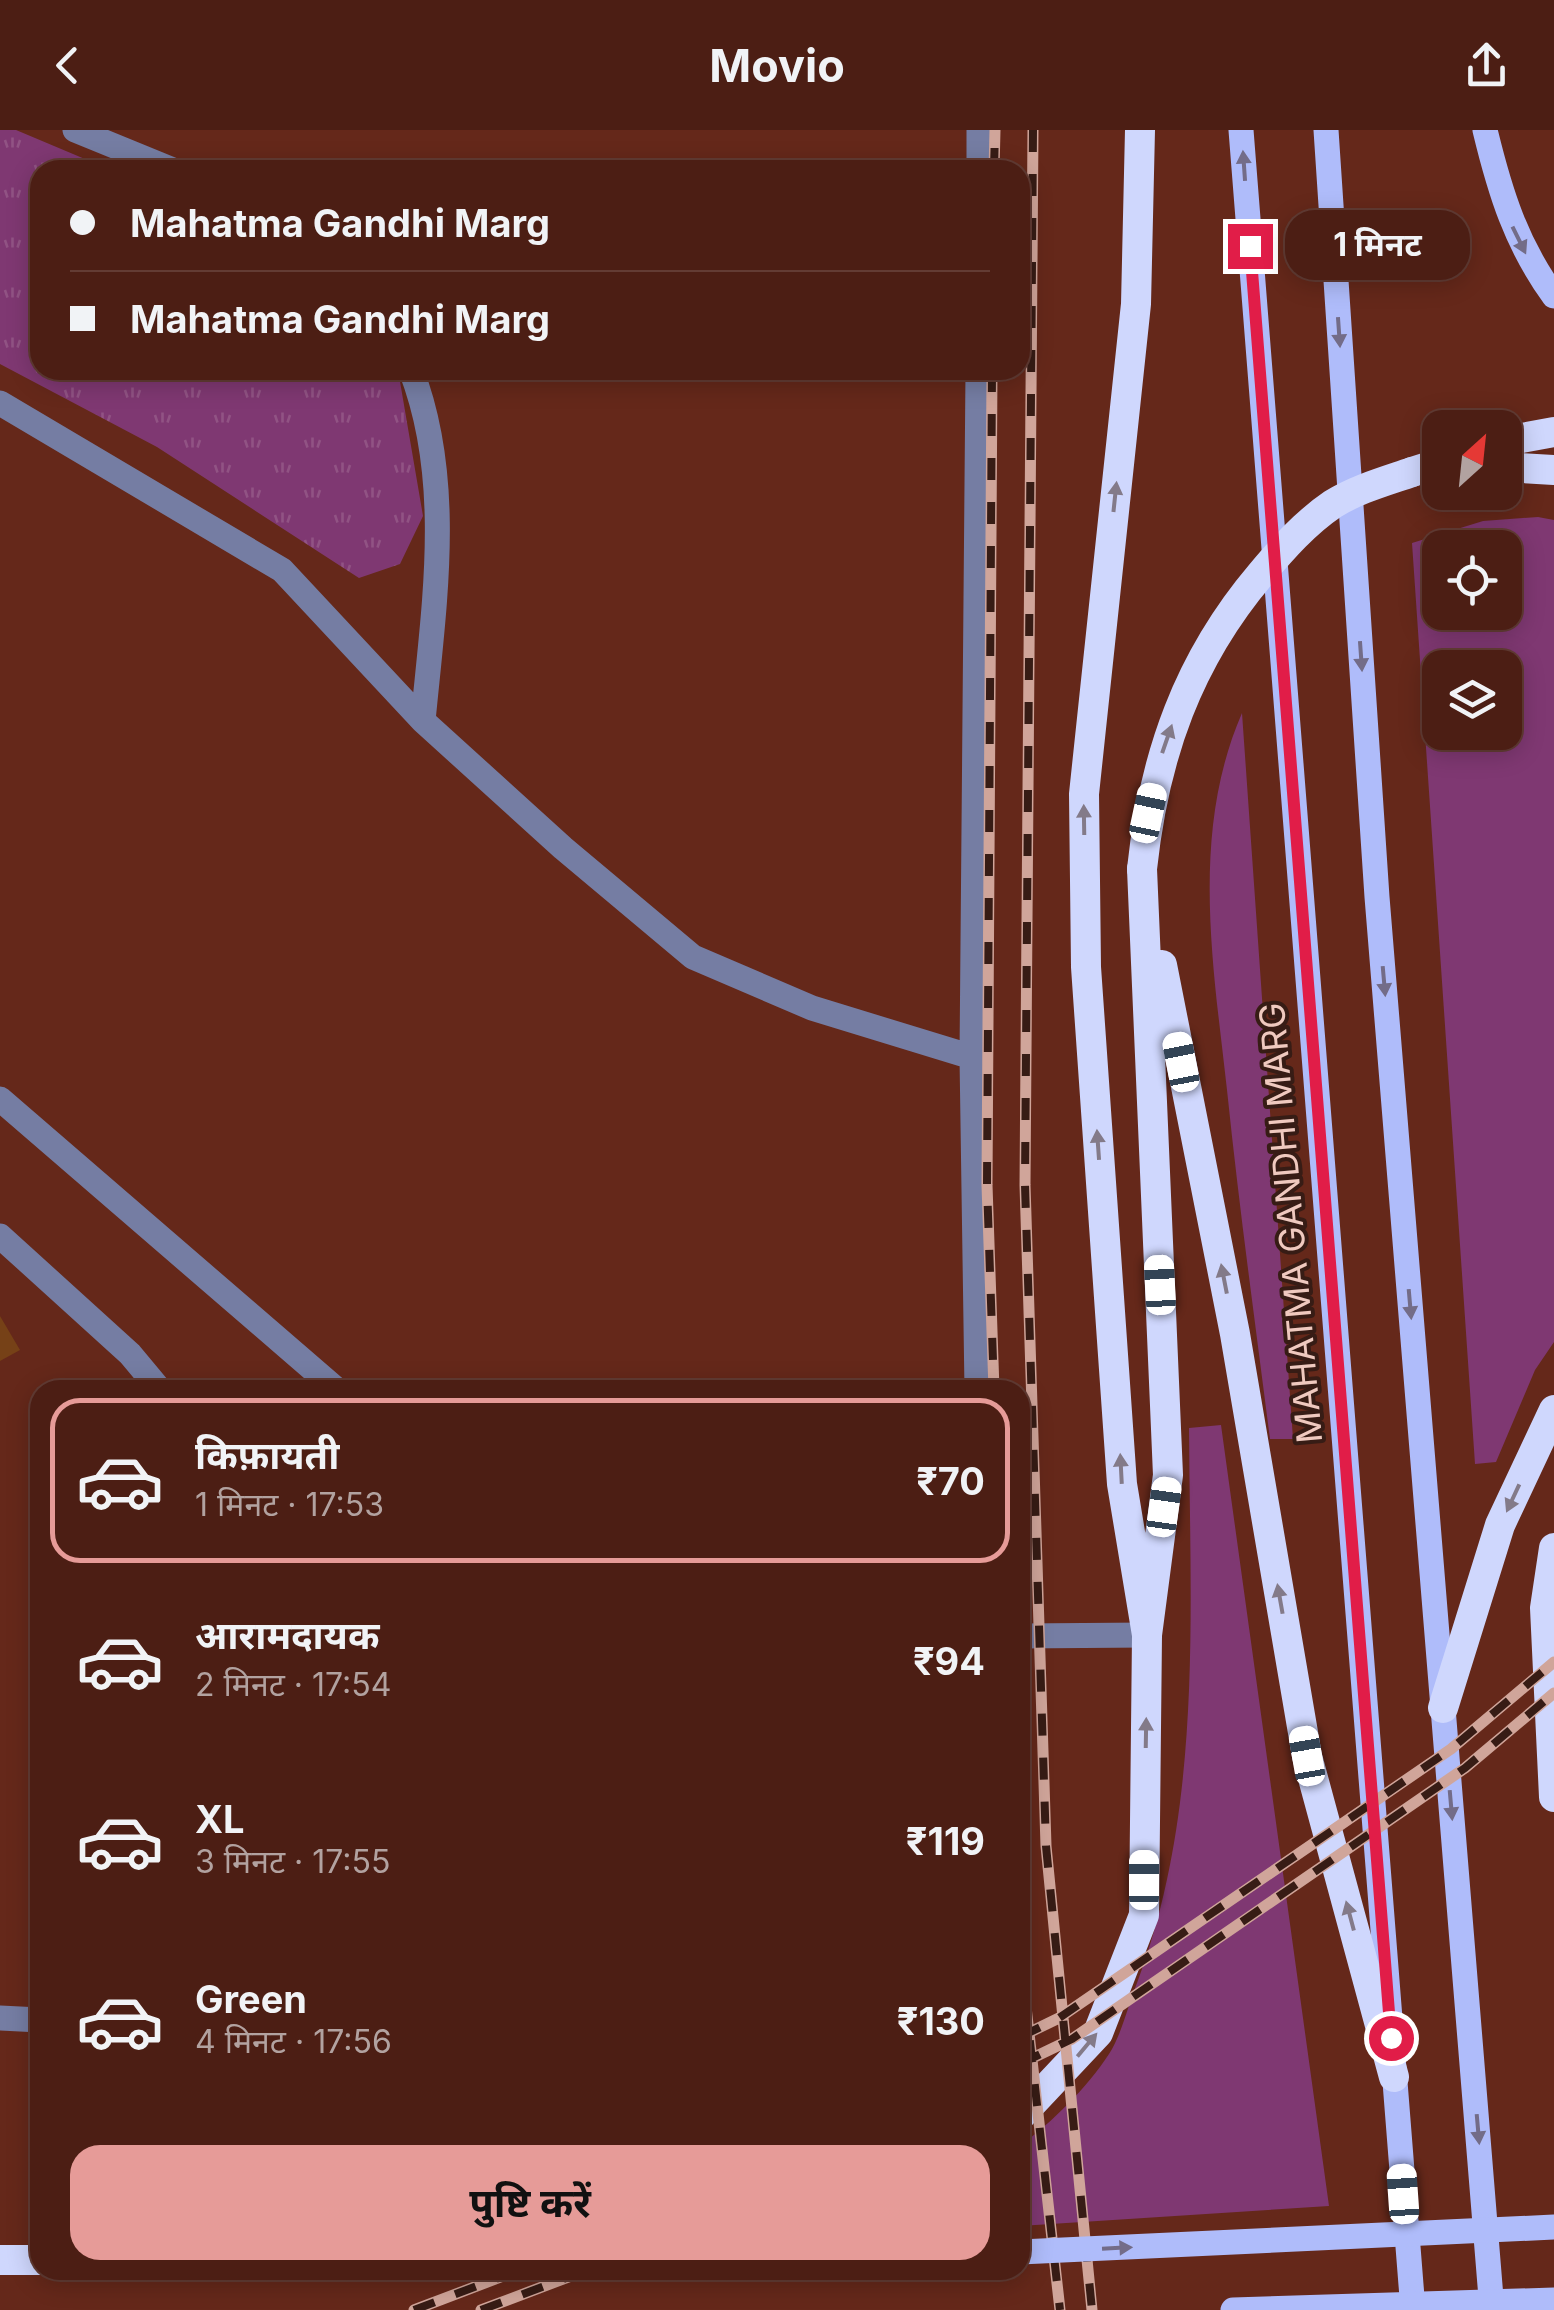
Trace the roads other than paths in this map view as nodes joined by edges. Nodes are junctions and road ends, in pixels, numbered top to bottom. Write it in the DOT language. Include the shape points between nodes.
graph roads {
  1 [pos="75,130"];
  2 [pos="980,130"];
  3 [pos="1140,130"];
  4 [pos="1241,130"];
  5 [pos="1326,130"];
  6 [pos="1486,130"];
  7 [pos="148,160"];
  8 [pos="979,160"];
  9 [pos="1554,296"];
  10 [pos="415,380"];
  11 [pos="978,380"];
  12 [pos="0,403"];
  13 [pos="1554,432"];
  14 [pos="1522,438"];
  15 [pos="1522,468"];
  16 [pos="1554,470"];
  17 [pos="1422,471"];
  18 [pos="423,721"];
  19 [pos="1142,868"];
  20 [pos="972,1057"];
  21 [pos="0,1099"];
  22 [pos="0,1236"];
  23 [pos="152,1380"];
  24 [pos="325,1380"];
  25 [pos="977,1380"];
  26 [pos="1554,1410"];
  27 [pos="1554,1548"];
  28 [pos="1146,1635"];
  29 [pos="1030,1636"];
  30 [pos="1443,1708"];
  31 [pos="1554,1798"];
  32 [pos="0,2018"];
  33 [pos="30,2020"];
  34 [pos="1394,2077"];
  35 [pos="1030,2105"];
  36 [pos="1554,2227"];
  37 [pos="1030,2252"];
  38 [pos="0,2260"];
  39 [pos="30,2260"];
  40 [pos="1554,2300"];
  41 [pos="1233,2310"];
  42 [pos="1413,2310"];
  43 [pos="1492,2310"];
  1 -- 7 [label="street"];
  2 -- 8 [label="street"];
  28 -- 3 [label="highway, one-way" via="1122,1484 1086,967 1084,794 1136,304"];
  34 -- 4 [label="main road, MAHATMA GANDHI MARG, one-way"];
  5 -- 30 [label="main road, one-way" via="1377,897"];
  6 -- 9 [label="main road, one-way" via="1512,226"];
  10 -- 18 [label="street" via="429,416 438,548"];
  11 -- 20 [label="street"];
  12 -- 18 [label="street" via="282,570"];
  13 -- 14 [label="highway"];
  15 -- 16 [label="highway"];
  19 -- 17 [label="highway, one-way, bridge" via="1158,765 1206,646 1300,530 1334,503"];
  18 -- 20 [label="street" via="693,957 812,1008"];
  19 -- 28 [label="highway" via="1168,1475"];
  34 -- 19 [label="highway, one-way" via="1307,1756 1235,1334"];
  20 -- 25 [label="street"];
  21 -- 24 [label="street"];
  22 -- 23 [label="street"];
  26 -- 30 [label="highway, one-way" via="1500,1524"];
  27 -- 31 [label="highway" via="1545,1608"];
  28 -- 29 [label="street"];
  35 -- 28 [label="highway, one-way" via="1098,2033 1144,1915"];
  30 -- 43 [label="main road, one-way"];
  32 -- 33 [label="street"];
  34 -- 42 [label="main road, MAHATMA GANDHI MARG"];
  37 -- 36 [label="main road, one-way, bridge"];
  38 -- 39 [label="highway"];
  40 -- 41 [label="main road, bridge"];
}
